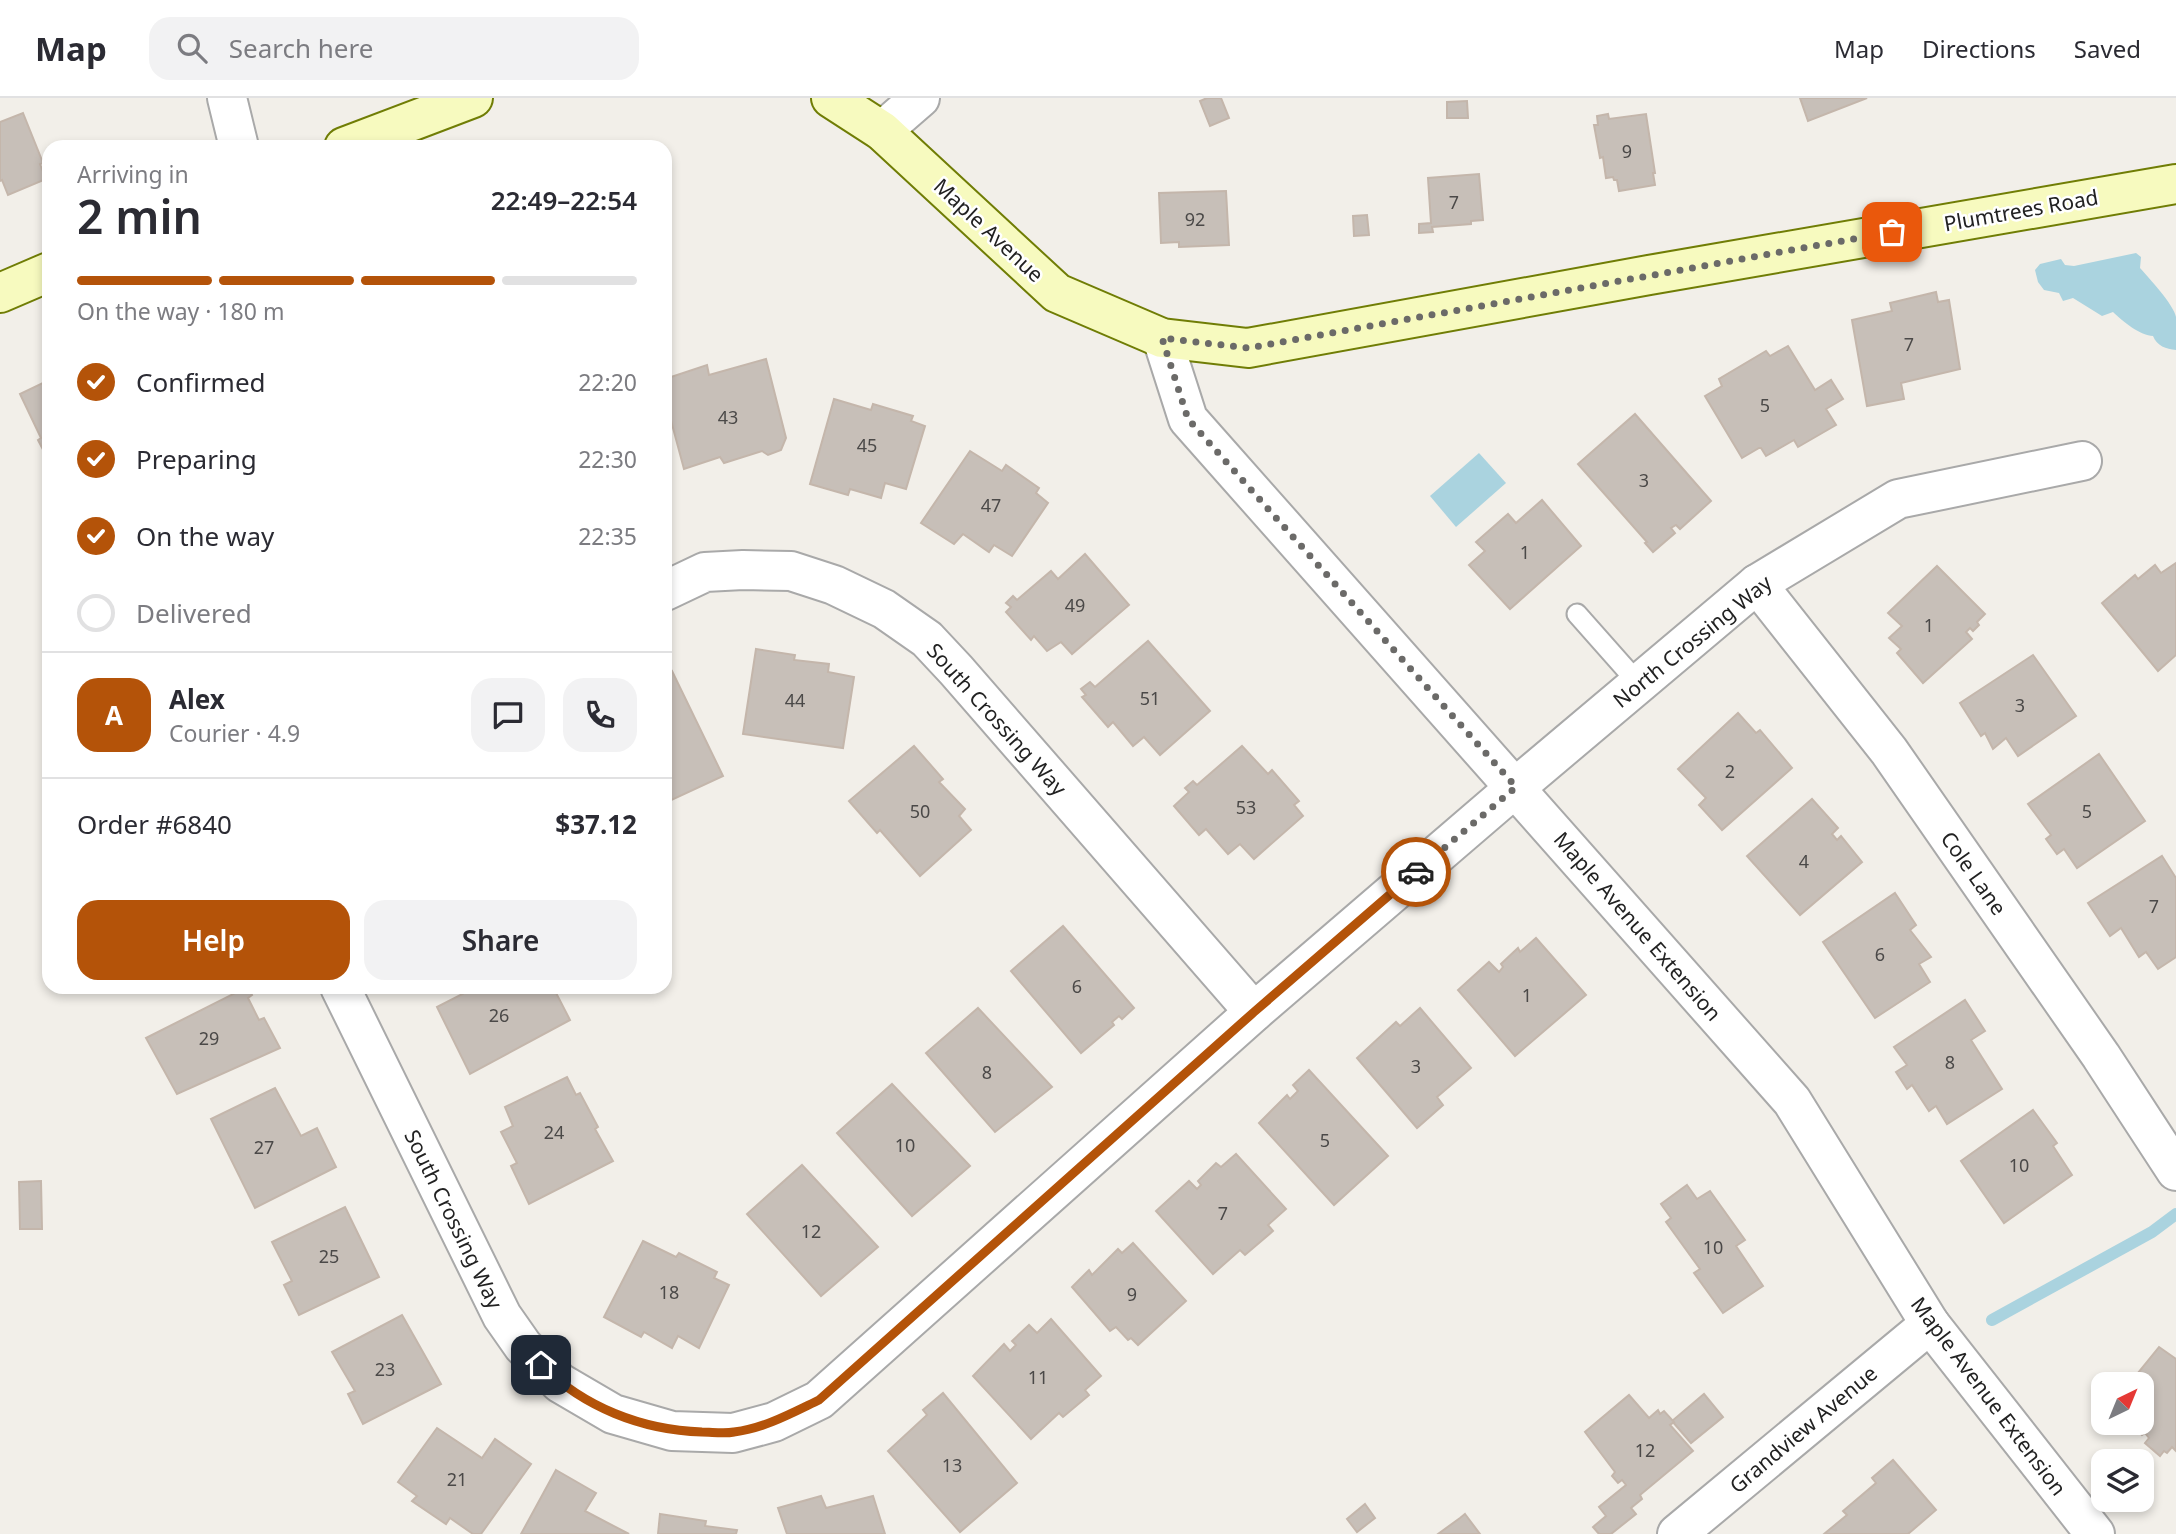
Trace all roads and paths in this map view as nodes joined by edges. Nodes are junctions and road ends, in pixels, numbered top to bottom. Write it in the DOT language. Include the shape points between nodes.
graph roads {
  1 [pos="227,98"];
  2 [pos="473,98"];
  3 [pos="831,98"];
  4 [pos="920,98"];
  5 [pos="882,131"];
  6 [pos="237,140"];
  7 [pos="362,140"];
  8 [pos="2176,184"];
  9 [pos="42,274"];
  10 [pos="0,293"];
  11 [pos="1162,338"];
  12 [pos="2082,461"];
  13 [pos="1757,584"];
  14 [pos="672,588"];
  15 [pos="1577,614"];
  16 [pos="1639,684"];
  17 [pos="1516,787"];
  18 [pos="343,994"];
  19 [pos="1254,1012"];
  20 [pos="2176,1171"];
  21 [pos="1930,1324"];
  22 [pos="1677,1534"];
  23 [pos="2095,1534"];
  1 -- 6 [label="street"];
  2 -- 7 [label="main road"];
  3 -- 5 [label="main road, Maple Avenue"];
  4 -- 5 [label="street"];
  5 -- 11 [label="main road, Maple Avenue" via="1057,293"];
  8 -- 11 [label="main road, Plumtrees Road" via="1248,348"];
  9 -- 10 [label="main road"];
  11 -- 17 [label="street, Maple Avenue Extension" via="1188,419"];
  12 -- 13 [label="street, North Crossing Way" via="1898,499"];
  13 -- 16 [label="street, North Crossing Way"];
  13 -- 20 [label="street, Cole Lane" via="1889,751"];
  14 -- 19 [label="street, South Crossing Way" via="705,572 790,571 834,585 927,639"];
  15 -- 16 [label="lane"];
  16 -- 17 [label="street, North Crossing Way"];
  17 -- 19 [label="street, South Crossing Way"];
  17 -- 21 [label="street, Maple Avenue Extension" via="1792,1101"];
  18 -- 19 [label="street, South Crossing Way" via="502,1316 523,1346 560,1383 613,1414 673,1431 733,1433 774,1422 819,1400"];
  21 -- 22 [label="street, Grandview Avenue"];
  21 -- 23 [label="street, Maple Avenue Extension"];
}
